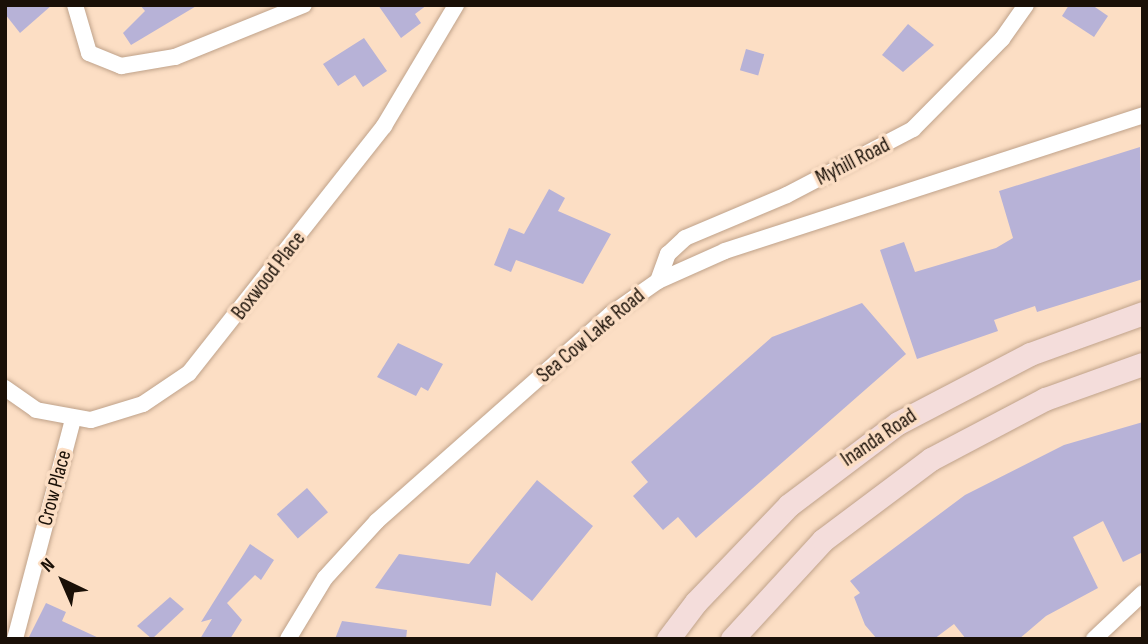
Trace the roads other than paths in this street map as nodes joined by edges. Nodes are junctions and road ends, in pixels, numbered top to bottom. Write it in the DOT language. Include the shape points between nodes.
graph roads {
  1 [pos="75,5"];
  2 [pos="304,5"];
  3 [pos="456,5"];
  4 [pos="1026,5"];
  5 [pos="1143,115"];
  6 [pos="658,281"];
  7 [pos="1143,313"];
  8 [pos="1143,364"];
  9 [pos="5,388"];
  10 [pos="73,419"];
  11 [pos="1143,593"];
  12 [pos="15,639"];
  13 [pos="288,639"];
  14 [pos="668,639"];
  15 [pos="732,639"];
  16 [pos="1094,639"];
  1 -- 2 [label="street" via="89,53 121,66 175,57"];
  3 -- 10 [label="street, Boxwood Place" via="384,126 189,373 143,404 115,415"];
  4 -- 6 [label="street, Myhill Road" via="1002,38 913,129 786,195 685,238 668,254"];
  5 -- 6 [label="street, Sea Cow Lake Road" via="724,251"];
  6 -- 13 [label="street, Sea Cow Lake Road" via="611,314 377,521 319,586"];
  7 -- 14 [label="main road, Inanda Road" via="1030,354 898,423 789,505 696,602"];
  8 -- 15 [label="main road" via="1034,404 931,459 823,540"];
  9 -- 10 [label="street, Boxwood Place" via="36,410"];
  10 -- 12 [label="street, Crow Place"];
  11 -- 16 [label="street"];
}
